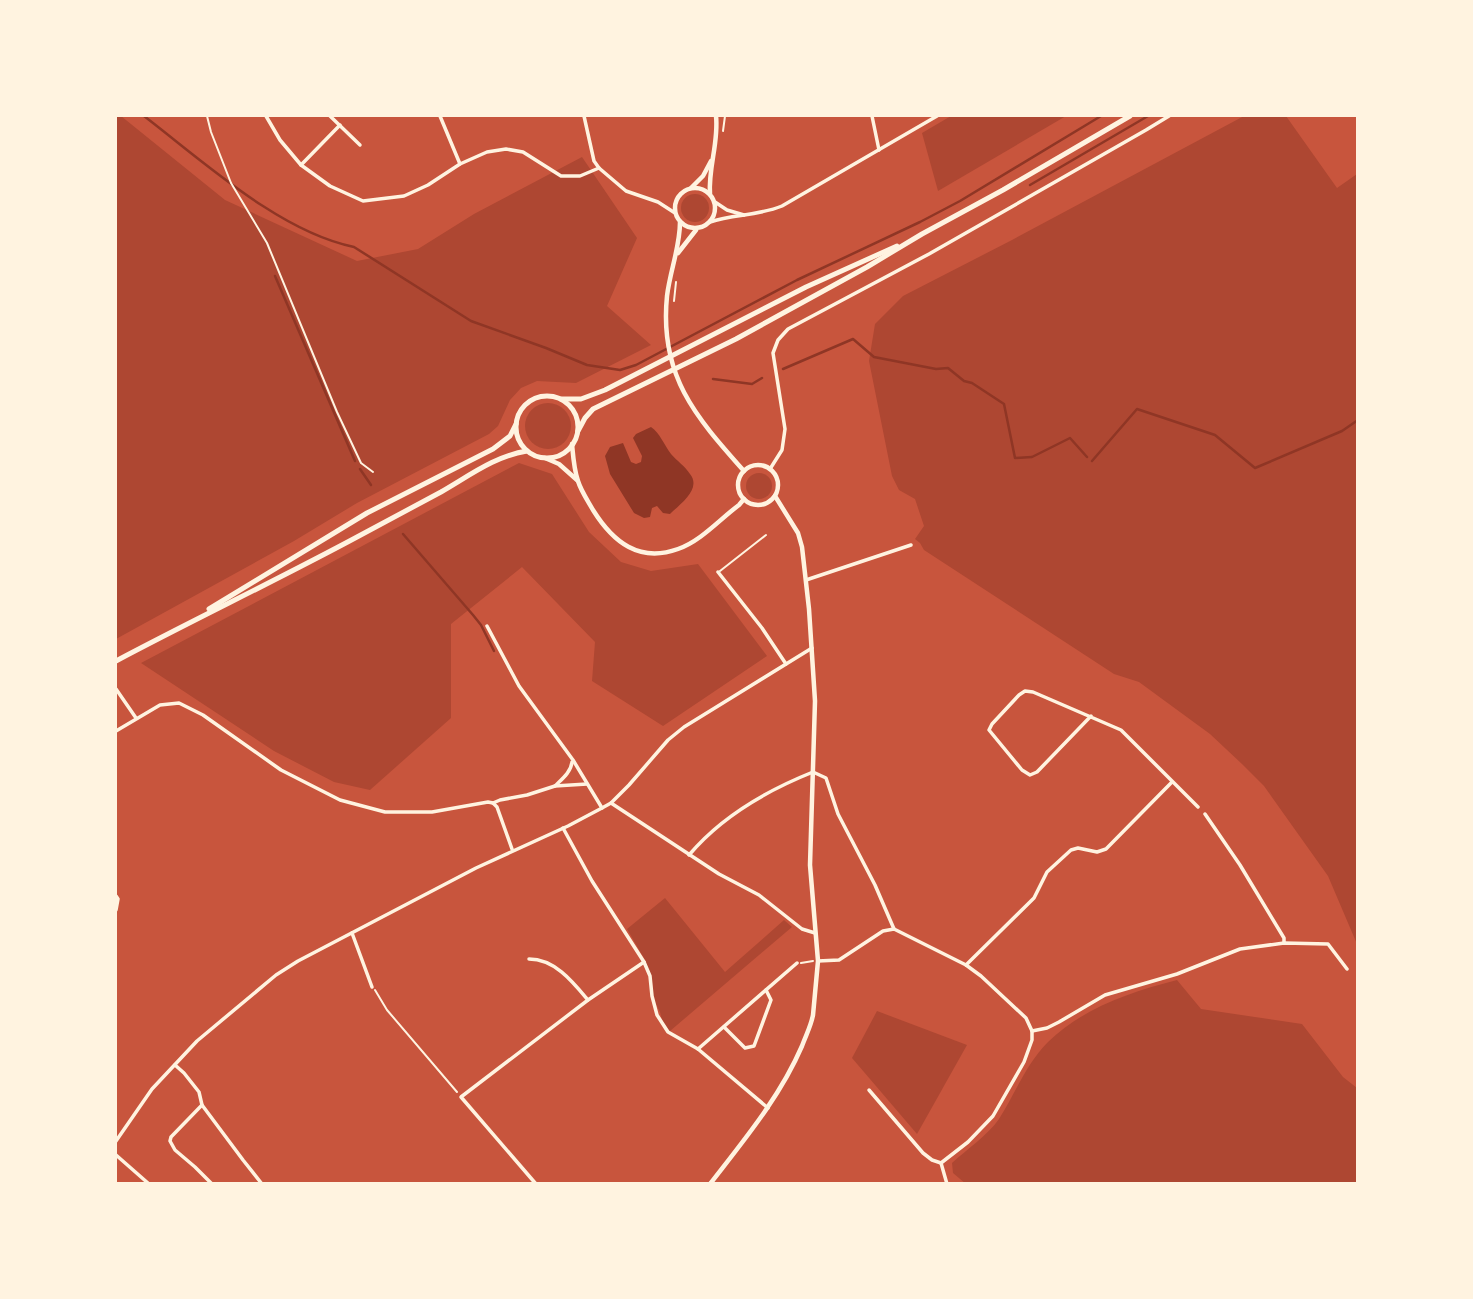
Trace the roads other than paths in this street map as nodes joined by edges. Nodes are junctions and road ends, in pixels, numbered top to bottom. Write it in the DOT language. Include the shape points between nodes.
graph roads {
  1 [pos="266,116"];
  2 [pos="330,116"];
  3 [pos="440,116"];
  4 [pos="584,116"];
  5 [pos="716,116"];
  6 [pos="872,116"];
  7 [pos="937,116"];
  8 [pos="1130,116"];
  9 [pos="1169,116"];
  10 [pos="340,125"];
  11 [pos="360,145"];
  12 [pos="879,150"];
  13 [pos="713,153"];
  14 [pos="460,164"];
  15 [pos="301,165"];
  16 [pos="599,168"];
  17 [pos="691,188"];
  18 [pos="710,194"];
  19 [pos="715,202"];
  20 [pos="675,213"];
  21 [pos="749,215"];
  22 [pos="680,222"];
  23 [pos="710,222"];
  24 [pos="697,228"];
  25 [pos="922,234"];
  26 [pos="676,257"];
  27 [pos="561,399"];
  28 [pos="516,424"];
  29 [pos="578,431"];
  30 [pos="572,444"];
  31 [pos="527,451"];
  32 [pos="545,458"];
  33 [pos="771,469"];
  34 [pos="744,471"];
  35 [pos="578,481"];
  36 [pos="775,496"];
  37 [pos="744,499"];
  38 [pos="766,535"];
  39 [pos="911,545"];
  40 [pos="718,572"];
  41 [pos="806,580"];
  42 [pos="189,622"];
  43 [pos="487,626"];
  44 [pos="812,648"];
  45 [pos="116,661"];
  46 [pos="786,664"];
  47 [pos="116,690"];
  48 [pos="1091,716"];
  49 [pos="135,718"];
  50 [pos="116,731"];
  51 [pos="573,760"];
  52 [pos="813,772"];
  53 [pos="1172,782"];
  54 [pos="587,784"];
  55 [pos="555,786"];
  56 [pos="493,803"];
  57 [pos="611,803"];
  58 [pos="1198,807"];
  59 [pos="602,808"];
  60 [pos="1205,814"];
  61 [pos="563,828"];
  62 [pos="513,850"];
  63 [pos="689,855"];
  64 [pos="117,898"];
  65 [pos="116,910"];
  66 [pos="894,929"];
  67 [pos="352,933"];
  68 [pos="817,933"];
  69 [pos="1284,943"];
  70 [pos="529,960"];
  71 [pos="818,961"];
  72 [pos="644,962"];
  73 [pos="797,963"];
  74 [pos="966,965"];
  75 [pos="1348,969"];
  76 [pos="372,986"];
  77 [pos="766,990"];
  78 [pos="588,1000"];
  79 [pos="724,1027"];
  80 [pos="1032,1031"];
  81 [pos="698,1049"];
  82 [pos="175,1065"];
  83 [pos="869,1090"];
  84 [pos="202,1105"];
  85 [pos="768,1108"];
  86 [pos="116,1141"];
  87 [pos="116,1154"];
  88 [pos="941,1163"];
  89 [pos="149,1184"];
  90 [pos="212,1184"];
  91 [pos="262,1184"];
  92 [pos="536,1184"];
  93 [pos="710,1184"];
  94 [pos="947,1184"];
  1 -- 15 [label="street"];
  2 -- 10 [label="street"];
  3 -- 14 [label="street"];
  4 -- 16 [label="street"];
  5 -- 13 [label="main road"];
  6 -- 12 [label="street"];
  7 -- 12 [label="street"];
  8 -- 25 [label="main road"];
  9 -- 33 [label="street" via="953,241 788,329 772,353 785,429 782,450"];
  10 -- 11 [label="street"];
  10 -- 15 [label="street"];
  12 -- 21 [label="street" via="782,206"];
  13 -- 17 [label="main road" via="703,176"];
  13 -- 18 [label="main road"];
  14 -- 15 [label="street" via="404,196 363,201 330,186"];
  14 -- 16 [label="street" via="506,149 523,152 561,176 580,176"];
  16 -- 20 [label="street" via="626,191"];
  17 -- 18 [label="main road"];
  17 -- 20 [label="main road" via="681,192"];
  18 -- 19 [label="main road"];
  19 -- 21 [label="street"];
  19 -- 23 [label="main road"];
  20 -- 22 [label="main road"];
  21 -- 23 [label="street"];
  22 -- 24 [label="main road"];
  22 -- 26 [label="main road"];
  23 -- 24 [label="main road"];
  24 -- 26 [label="main road"];
  25 -- 27 [label="main road" via="806,287 605,390 581,399"];
  25 -- 29 [label="main road" via="736,339 593,409"];
  26 -- 34 [label="main road" via="666,313 673,365 705,426"];
  27 -- 28 [label="main road" via="532,399 518,414"];
  27 -- 29 [label="main road" via="575,414"];
  28 -- 31 [label="main road" via="520,444"];
  28 -- 42 [label="main road" via="510,436 493,449 367,513"];
  29 -- 30 [label="main road"];
  30 -- 32 [label="main road" via="563,453"];
  30 -- 35 [label="main road"];
  31 -- 32 [label="main road"];
  31 -- 42 [label="main road" via="484,467"];
  32 -- 35 [label="main road"];
  33 -- 34 [label="main road" via="754,465"];
  33 -- 36 [label="main road" via="778,479"];
  34 -- 37 [label="main road" via="739,488"];
  35 -- 37 [label="main road" via="609,533 642,553 680,549"];
  36 -- 37 [label="main road" via="760,505"];
  36 -- 41 [label="main road" via="798,533"];
  38 -- 40 [label="lane"];
  39 -- 41 [label="street"];
  40 -- 46 [label="street"];
  41 -- 44 [label="main road"];
  42 -- 45 [label="main road"];
  43 -- 51 [label="street" via="519,686"];
  44 -- 46 [label="street"];
  44 -- 52 [label="main road"];
  46 -- 57 [label="street" via="684,727"];
  47 -- 49 [label="street"];
  48 -- 48 [label="street" via="1025,691 989,730 1030,775"];
  48 -- 53 [label="street" via="1121,730"];
  49 -- 50 [label="street"];
  49 -- 56 [label="street" via="160,705 179,703 281,770 340,800 385,812 432,812"];
  51 -- 54 [label="street"];
  51 -- 55 [label="street"];
  52 -- 63 [label="street" via="764,795"];
  52 -- 66 [label="street" via="826,778 838,814"];
  52 -- 68 [label="main road" via="810,865"];
  53 -- 58 [label="street"];
  53 -- 74 [label="street" via="1107,849 1071,850 1047,872 1034,898"];
  54 -- 55 [label="street"];
  54 -- 59 [label="street"];
  55 -- 56 [label="street"];
  56 -- 62 [label="street"];
  57 -- 59 [label="street"];
  57 -- 63 [label="street"];
  59 -- 61 [label="street"];
  60 -- 69 [label="street"];
  61 -- 62 [label="street"];
  61 -- 72 [label="street"];
  62 -- 67 [label="street"];
  63 -- 68 [label="street" via="759,895 802,929"];
  64 -- 65 [label="street"];
  66 -- 71 [label="street" via="883,931 839,960"];
  66 -- 74 [label="street"];
  67 -- 76 [label="street"];
  67 -- 82 [label="street" via="276,975"];
  68 -- 71 [label="main road"];
  69 -- 75 [label="street" via="1328,944"];
  69 -- 80 [label="street" via="1240,949 1178,974 1105,995 1047,1028"];
  70 -- 78 [label="street" via="540,959 570,977"];
  71 -- 85 [label="main road" via="812,1023"];
  72 -- 78 [label="street"];
  72 -- 81 [label="street" via="657,1015 668,1032"];
  73 -- 77 [label="street"];
  74 -- 80 [label="street" via="995,987 1026,1018"];
  77 -- 79 [label="street"];
  77 -- 79 [label="street" via="771,1000 754,1046 745,1048"];
  78 -- 92 [label="street" via="461,1097"];
  79 -- 81 [label="street"];
  80 -- 88 [label="street" via="1024,1062 993,1116"];
  81 -- 85 [label="street"];
  82 -- 84 [label="street" via="199,1092"];
  82 -- 86 [label="street"];
  83 -- 88 [label="street" via="923,1153"];
  84 -- 90 [label="street" via="170,1141"];
  84 -- 91 [label="street"];
  85 -- 93 [label="main road"];
  87 -- 89 [label="street"];
  88 -- 94 [label="street"];
}
